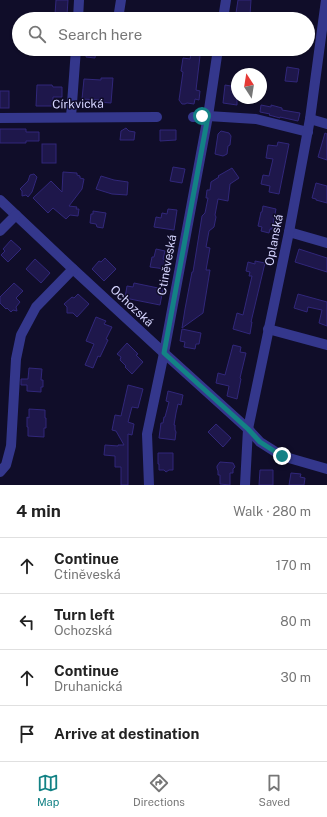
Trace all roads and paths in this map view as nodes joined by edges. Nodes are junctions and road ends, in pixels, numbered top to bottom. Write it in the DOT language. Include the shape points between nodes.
graph roads {
  1 [pos="79,0"];
  2 [pos="121,0"];
  3 [pos="226,0"];
  4 [pos="326,0"];
  5 [pos="78,12"];
  6 [pos="119,12"];
  7 [pos="224,12"];
  8 [pos="75,56"];
  9 [pos="217,56"];
  10 [pos="208,116"];
  11 [pos="71,117"];
  12 [pos="157,117"];
  13 [pos="193,117"];
  14 [pos="0,118"];
  15 [pos="310,119"];
  16 [pos="327,124"];
  17 [pos="308,132"];
  18 [pos="0,200"];
  19 [pos="16,215"];
  20 [pos="0,231"];
  21 [pos="289,232"];
  22 [pos="327,243"];
  23 [pos="73,269"];
  24 [pos="268,329"];
  25 [pos="327,345"];
  26 [pos="164,353"];
  27 [pos="248,429"];
  28 [pos="327,469"];
  29 [pos="0,472"];
  30 [pos="149,485"];
  31 [pos="245,485"];
  1 -- 5 [label="street"];
  2 -- 6 [label="street"];
  3 -- 7 [label="street"];
  4 -- 15 [label="street, Oplanská"];
  8 -- 11 [label="street"];
  9 -- 10 [label="street, Ctiněveská"];
  10 -- 13 [label="street"];
  10 -- 17 [label="street" via="256,119"];
  10 -- 26 [label="street, Ctiněveská"];
  11 -- 12 [label="street, Církvická"];
  11 -- 14 [label="street, Církvická"];
  15 -- 16 [label="street"];
  15 -- 17 [label="street, Oplanská"];
  17 -- 21 [label="street, Oplanská"];
  18 -- 19 [label="street, Ochozská"];
  19 -- 20 [label="street"];
  19 -- 23 [label="street, Ochozská"];
  21 -- 22 [label="street"];
  21 -- 24 [label="street, Oplanská"];
  23 -- 26 [label="street, Ochozská"];
  23 -- 29 [label="street" via="36,307 21,335 16,359 11,446 6,465"];
  24 -- 25 [label="street"];
  24 -- 27 [label="street, Oplanská"];
  26 -- 27 [label="street, Ochozská"];
  26 -- 30 [label="street, Ctiněveská" via="147,434"];
  27 -- 28 [label="street, Ochozská" via="260,442 282,456"];
  27 -- 31 [label="street, Oplanská"];
}
